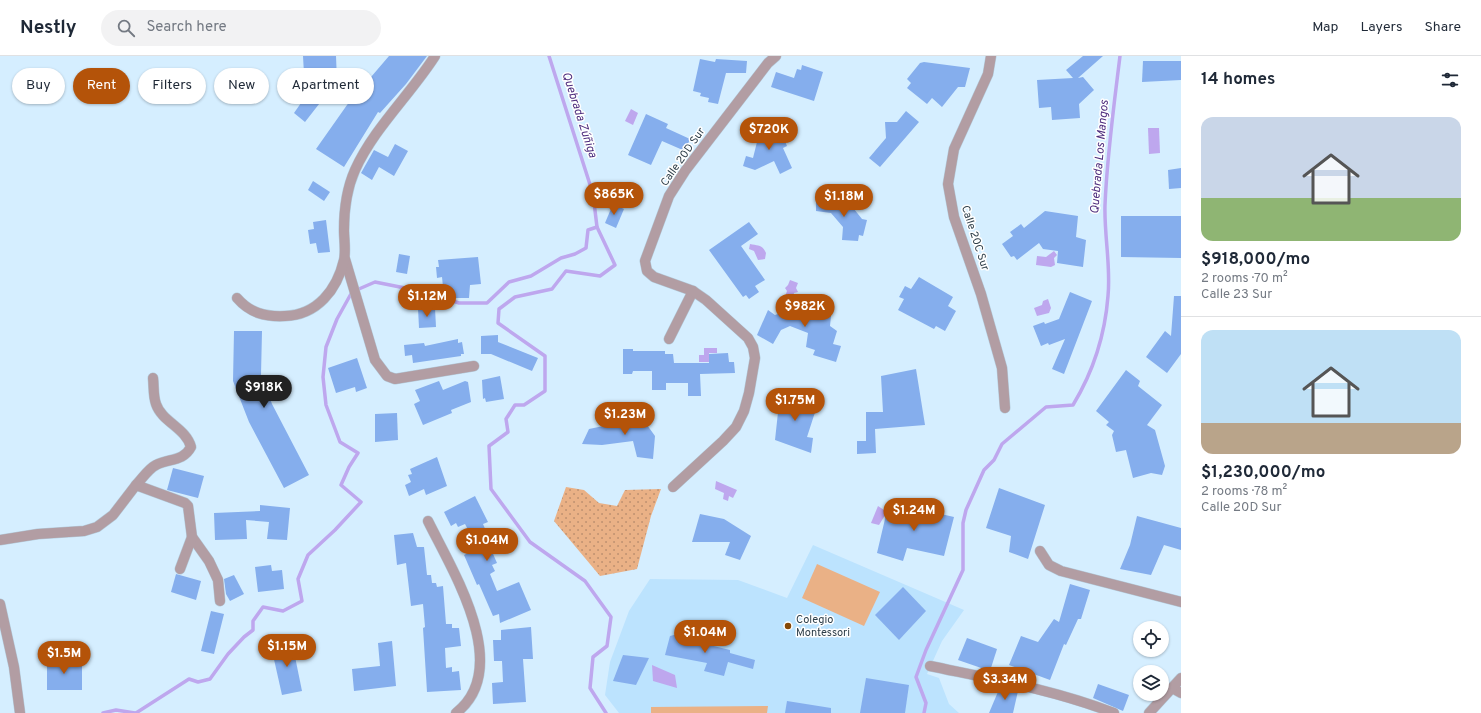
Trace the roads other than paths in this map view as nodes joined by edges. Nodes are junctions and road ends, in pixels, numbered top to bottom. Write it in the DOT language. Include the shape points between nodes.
graph roads {
  1 [pos="435,56"];
  2 [pos="776,56"];
  3 [pos="991,56"];
  4 [pos="344,259"];
  5 [pos="693,291"];
  6 [pos="237,298"];
  7 [pos="669,339"];
  8 [pos="474,366"];
  9 [pos="153,378"];
  10 [pos="1005,408"];
  11 [pos="136,485"];
  12 [pos="673,488"];
  13 [pos="428,521"];
  14 [pos="192,537"];
  15 [pos="0,540"];
  16 [pos="1040,551"];
  17 [pos="180,569"];
  18 [pos="220,601"];
  19 [pos="1181,602"];
  20 [pos="0,604"];
  21 [pos="930,666"];
  22 [pos="1181,678"];
  23 [pos="1176,690"];
  24 [pos="20,713"];
  25 [pos="456,713"];
  26 [pos="1114,713"];
  27 [pos="1149,713"];
  1 -- 4 [label="street" via="379,131 354,171 344,216"];
  2 -- 5 [label="street, Calle 20D Sur" via="684,171 669,196 654,233 645,261 647,271 654,277"];
  3 -- 10 [label="street, Calle 20C Sur" via="988,74 954,149 948,184 954,217 981,294 1002,368"];
  4 -- 6 [label="street" via="335,284 325,299 301,314 259,314 244,307"];
  4 -- 8 [label="street" via="375,360 387,376 396,379"];
  5 -- 7 [label="street"];
  5 -- 12 [label="street, Calle 20D Sur" via="748,338 755,358 749,394 736,427"];
  9 -- 11 [label="street" via="156,404 164,416 189,439 191,447 182,457 152,467"];
  11 -- 14 [label="street" via="185,503 189,510"];
  11 -- 15 [label="street" via="113,515 97,527 84,531"];
  13 -- 25 [label="street" via="471,611 478,632 480,658 474,694"];
  14 -- 17 [label="street"];
  14 -- 18 [label="street" via="209,561 218,580"];
  16 -- 19 [label="street" via="1049,565 1061,571"];
  20 -- 24 [label="street" via="14,667"];
  21 -- 26 [label="street" via="1058,695"];
  22 -- 23 [label="street"];
  23 -- 27 [label="street"];
}
